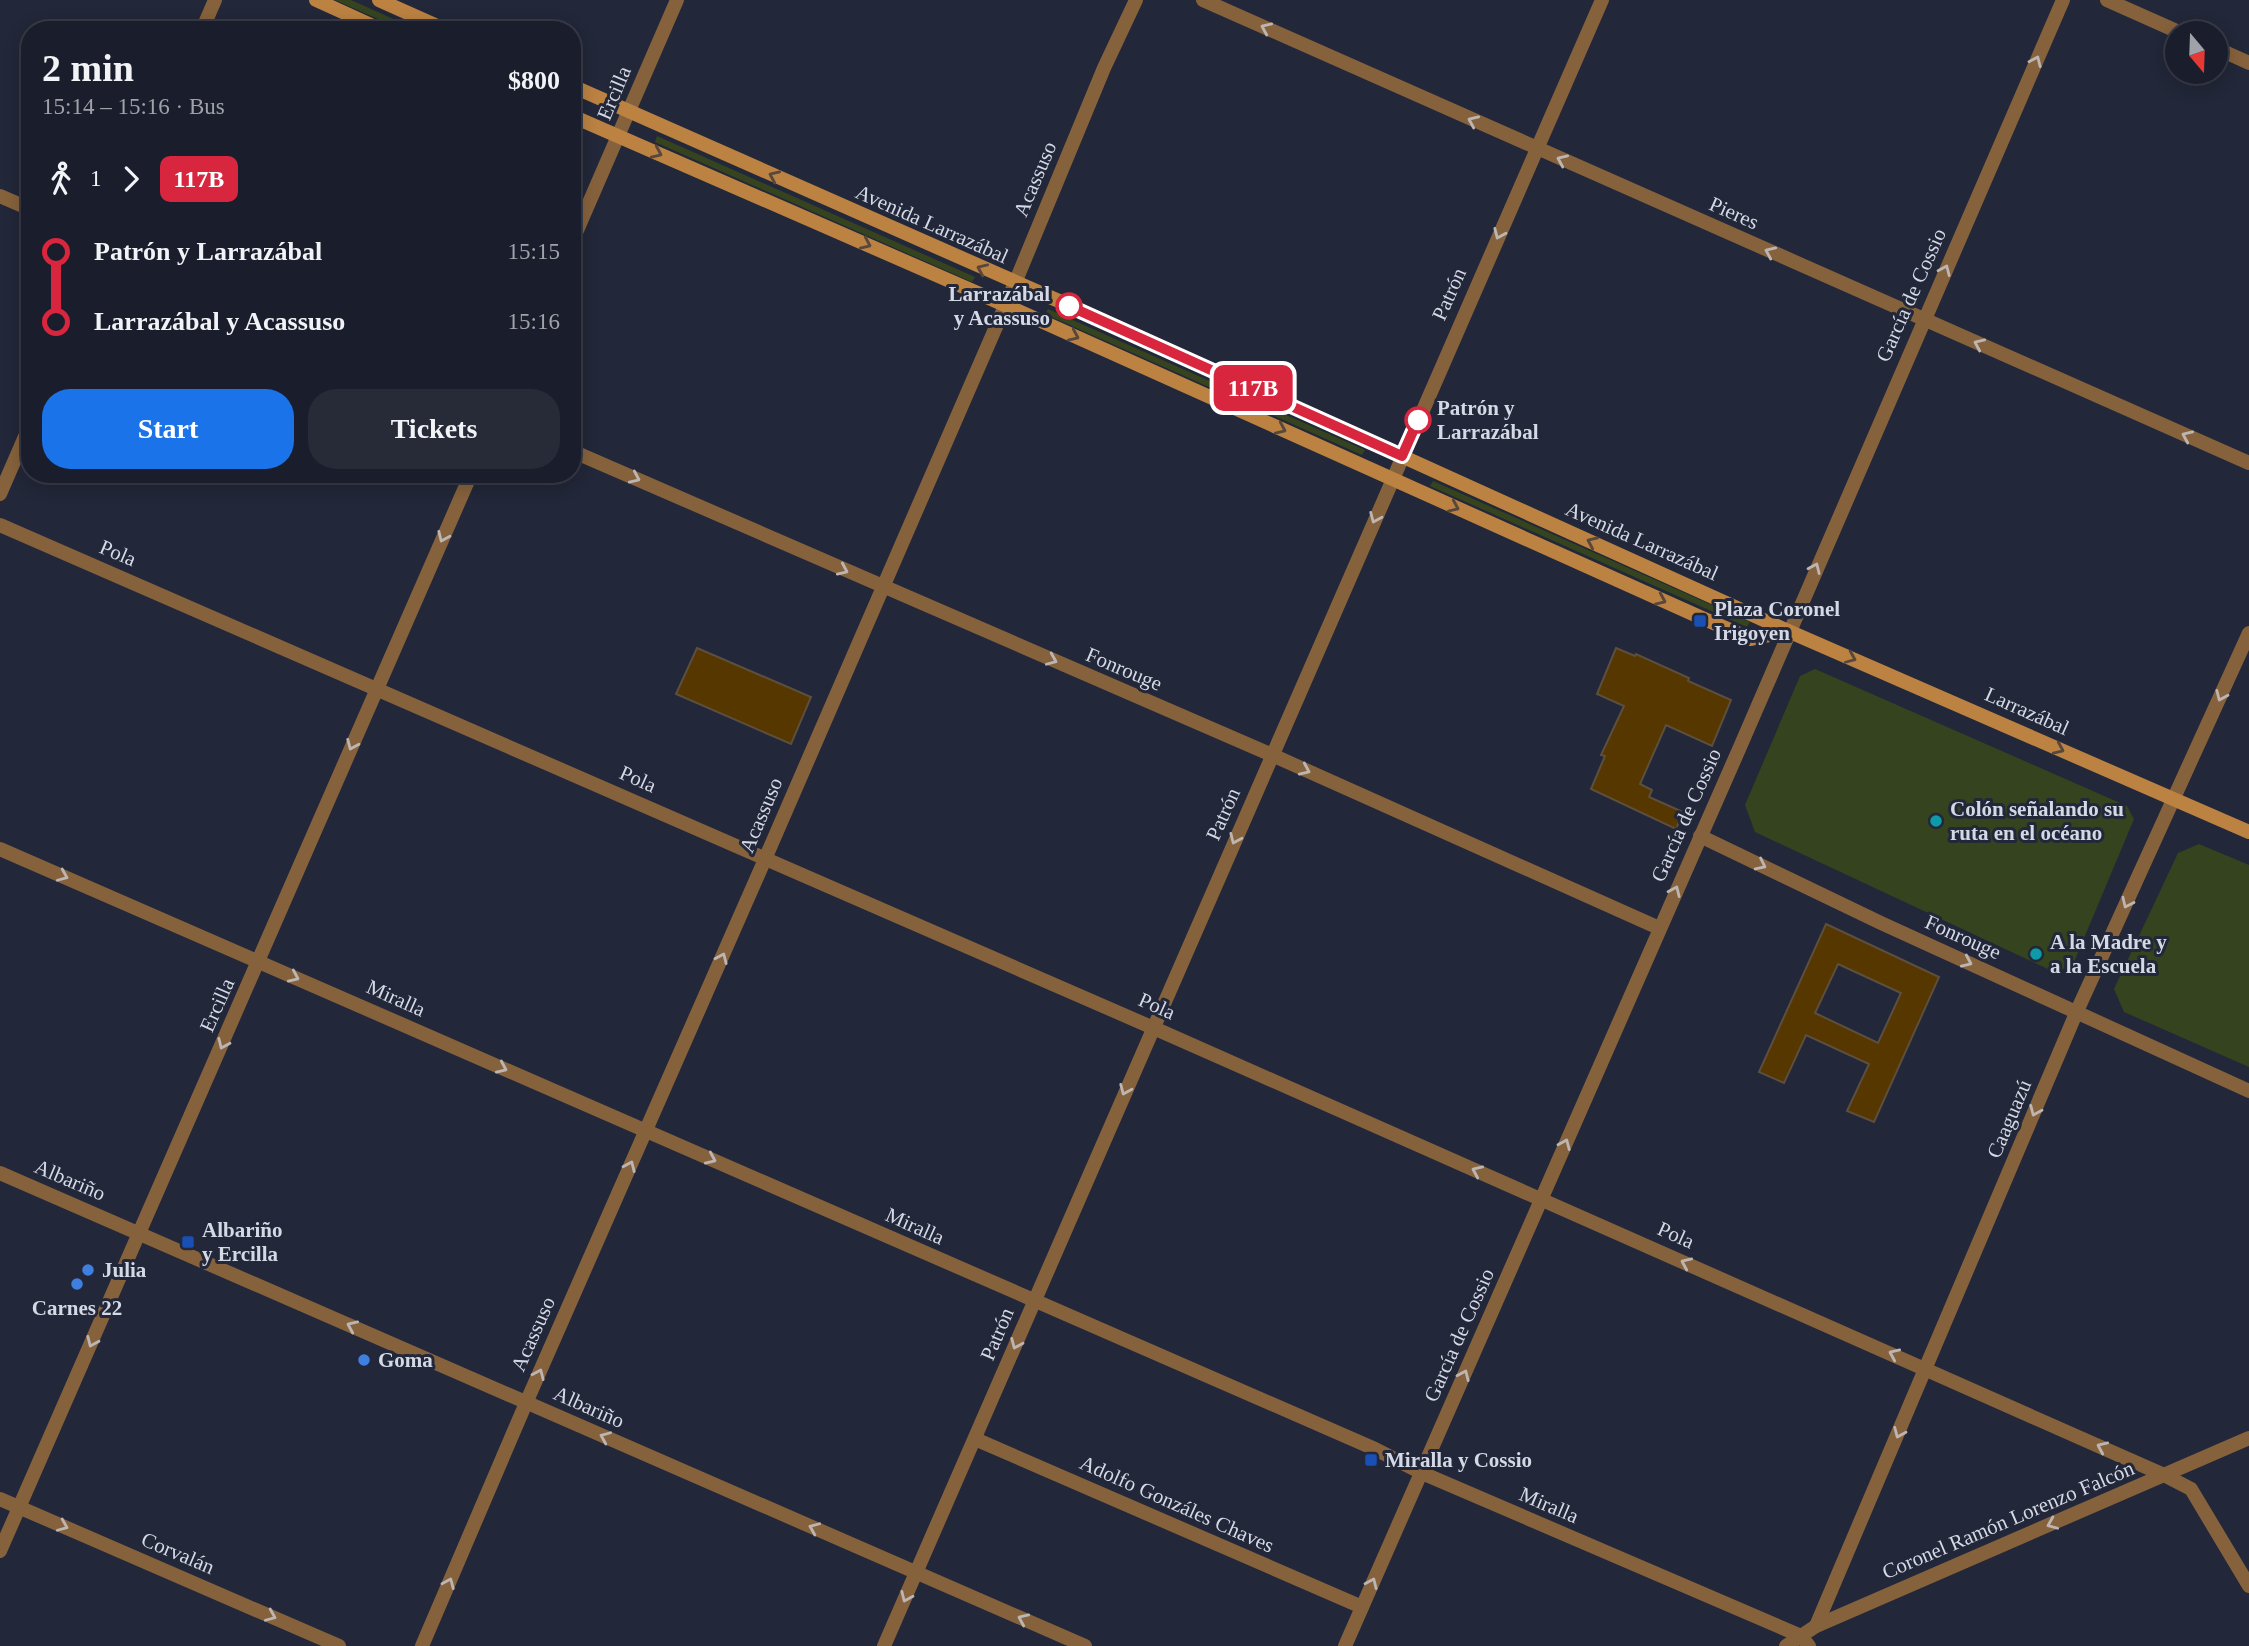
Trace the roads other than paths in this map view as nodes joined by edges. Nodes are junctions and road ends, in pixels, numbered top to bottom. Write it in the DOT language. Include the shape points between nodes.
graph roads {
  1 [pos="215,0"];
  2 [pos="316,0"];
  3 [pos="379,0"];
  4 [pos="677,0"];
  5 [pos="1136,0"];
  6 [pos="1203,0"];
  7 [pos="1602,0"];
  8 [pos="2063,0"];
  9 [pos="2107,0"];
  10 [pos="206,21"];
  11 [pos="362,21"];
  12 [pos="426,21"];
  13 [pos="2165,26"];
  14 [pos="2228,53"];
  15 [pos="2249,63"];
  16 [pos="581,90"];
  17 [pos="629,112"];
  18 [pos="581,120"];
  19 [pos="618,137"];
  20 [pos="1536,149"];
  21 [pos="0,196"];
  22 [pos="21,205"];
  23 [pos="581,221"];
  24 [pos="1015,283"];
  25 [pos="1005,305"];
  26 [pos="1924,319"];
  27 [pos="21,446"];
  28 [pos="581,455"];
  29 [pos="1402,456"];
  30 [pos="2249,463"];
  31 [pos="1392,479"];
  32 [pos="467,483"];
  33 [pos="0,494"];
  34 [pos="0,525"];
  35 [pos="883,587"];
  36 [pos="1788,631"];
  37 [pos="2249,633"];
  38 [pos="377,688"];
  39 [pos="1272,755"];
  40 [pos="2174,800"];
  41 [pos="2249,832"];
  42 [pos="1700,836"];
  43 [pos="0,849"];
  44 [pos="766,858"];
  45 [pos="1659,928"];
  46 [pos="259,961"];
  47 [pos="2077,1012"];
  48 [pos="1153,1027"];
  49 [pos="2249,1091"];
  50 [pos="645,1130"];
  51 [pos="0,1172"];
  52 [pos="1542,1199"];
  53 [pos="140,1233"];
  54 [pos="1034,1301"];
  55 [pos="1926,1368"];
  56 [pos="526,1403"];
  57 [pos="2249,1438"];
  58 [pos="975,1439"];
  59 [pos="1422,1473"];
  60 [pos="2164,1475"];
  61 [pos="0,1499"];
  62 [pos="19,1507"];
  63 [pos="0,1551"];
  64 [pos="916,1572"];
  65 [pos="2249,1586"];
  66 [pos="1362,1607"];
  67 [pos="1816,1626"];
  68 [pos="1805,1641"];
  69 [pos="340,1646"];
  70 [pos="422,1646"];
  71 [pos="884,1646"];
  72 [pos="1085,1646"];
  73 [pos="1345,1646"];
  74 [pos="1786,1646"];
  1 -- 10 [label="street"];
  2 -- 11 [label="street"];
  3 -- 12 [label="street"];
  4 -- 17 [label="street, Ercilla"];
  5 -- 24 [label="street, Acassuso"];
  20 -- 6 [label="street, Pieres, one-way"];
  7 -- 20 [label="street, Patrón"];
  26 -- 8 [label="street, García de Cossio, one-way"];
  9 -- 13 [label="street"];
  14 -- 15 [label="street"];
  16 -- 17 [label="street, Avenida Larrazábal"];
  17 -- 19 [label="street, Ercilla"];
  24 -- 17 [label="street, Avenida Larrazábal, one-way"];
  18 -- 19 [label="street"];
  19 -- 23 [label="street, Ercilla"];
  19 -- 25 [label="street, one-way"];
  26 -- 20 [label="street, Pieres, one-way"];
  20 -- 29 [label="street, Patrón, one-way"];
  21 -- 22 [label="street"];
  24 -- 25 [label="street, Acassuso"];
  24 -- 29 [label="street, Avenida Larrazábal"];
  25 -- 31 [label="street, one-way"];
  25 -- 35 [label="street, Acassuso"];
  30 -- 26 [label="street, Pieres, one-way"];
  36 -- 26 [label="street, García de Cossio, one-way"];
  27 -- 33 [label="street"];
  28 -- 35 [label="street, Fonrouge, one-way"];
  29 -- 31 [label="street, Patrón"];
  36 -- 29 [label="street, Avenida Larrazábal, one-way"];
  31 -- 36 [label="street, one-way" via="1751,639"];
  31 -- 39 [label="street, Patrón, one-way"];
  32 -- 38 [label="street, Ercilla, one-way"];
  34 -- 38 [label="street, Pola"];
  35 -- 39 [label="street, Fonrouge, one-way"];
  35 -- 44 [label="street, Acassuso"];
  36 -- 40 [label="street, Larrazábal, one-way"];
  36 -- 42 [label="street, García de Cossio"];
  37 -- 40 [label="street, Caaguazú, one-way"];
  38 -- 44 [label="street, Pola"];
  38 -- 46 [label="street, Ercilla, one-way"];
  39 -- 45 [label="street, Fonrouge, one-way"];
  39 -- 48 [label="street, Patrón, one-way"];
  40 -- 41 [label="street, Larrazábal"];
  40 -- 47 [label="street, Caaguazú, one-way"];
  45 -- 42 [label="street, García de Cossio, one-way"];
  42 -- 47 [label="street, Fonrouge, one-way"];
  43 -- 46 [label="street, Miralla, one-way"];
  44 -- 48 [label="street, Pola"];
  50 -- 44 [label="street, Acassuso, one-way"];
  52 -- 45 [label="street, García de Cossio, one-way"];
  46 -- 50 [label="street, Miralla, one-way"];
  46 -- 53 [label="street, Ercilla, one-way"];
  47 -- 49 [label="street, Fonrouge"];
  47 -- 55 [label="street, Caaguazú, one-way"];
  52 -- 48 [label="street, Pola, one-way"];
  48 -- 54 [label="street, Patrón, one-way"];
  50 -- 54 [label="street, Miralla, one-way"];
  56 -- 50 [label="street, Acassuso, one-way"];
  51 -- 53 [label="street, Albariño"];
  55 -- 52 [label="street, Pola, one-way"];
  59 -- 52 [label="street, García de Cossio, one-way"];
  56 -- 53 [label="street, Albariño, one-way"];
  53 -- 62 [label="street, Ercilla, one-way"];
  54 -- 58 [label="street, Patrón, one-way"];
  54 -- 59 [label="street, Miralla" via="1363,1443"];
  60 -- 55 [label="street, Pola, one-way"];
  55 -- 67 [label="street, Caaguazú, one-way"];
  64 -- 56 [label="street, Albariño, one-way"];
  70 -- 56 [label="street, Acassuso, one-way"];
  57 -- 60 [label="street, Coronel Ramón Lorenzo Falcón"];
  58 -- 64 [label="street, Patrón"];
  58 -- 66 [label="street, Adolfo Gonzáles Chaves"];
  66 -- 59 [label="street, García de Cossio, one-way"];
  59 -- 68 [label="street, Miralla"];
  60 -- 65 [label="street, Pola" via="2190,1489"];
  60 -- 67 [label="street, Coronel Ramón Lorenzo Falcón, one-way"];
  61 -- 62 [label="street, Corvalán"];
  62 -- 63 [label="street, Ercilla"];
  62 -- 69 [label="street, Corvalán, one-way"];
  64 -- 71 [label="street, Patrón, one-way"];
  72 -- 64 [label="street, Albariño, one-way"];
  66 -- 73 [label="street, García de Cossio"];
  67 -- 68 [label="street, Coronel Ramón Lorenzo Falcón"];
  68 -- 74 [label="street, Coronel Ramón Lorenzo Falcón"];
}
